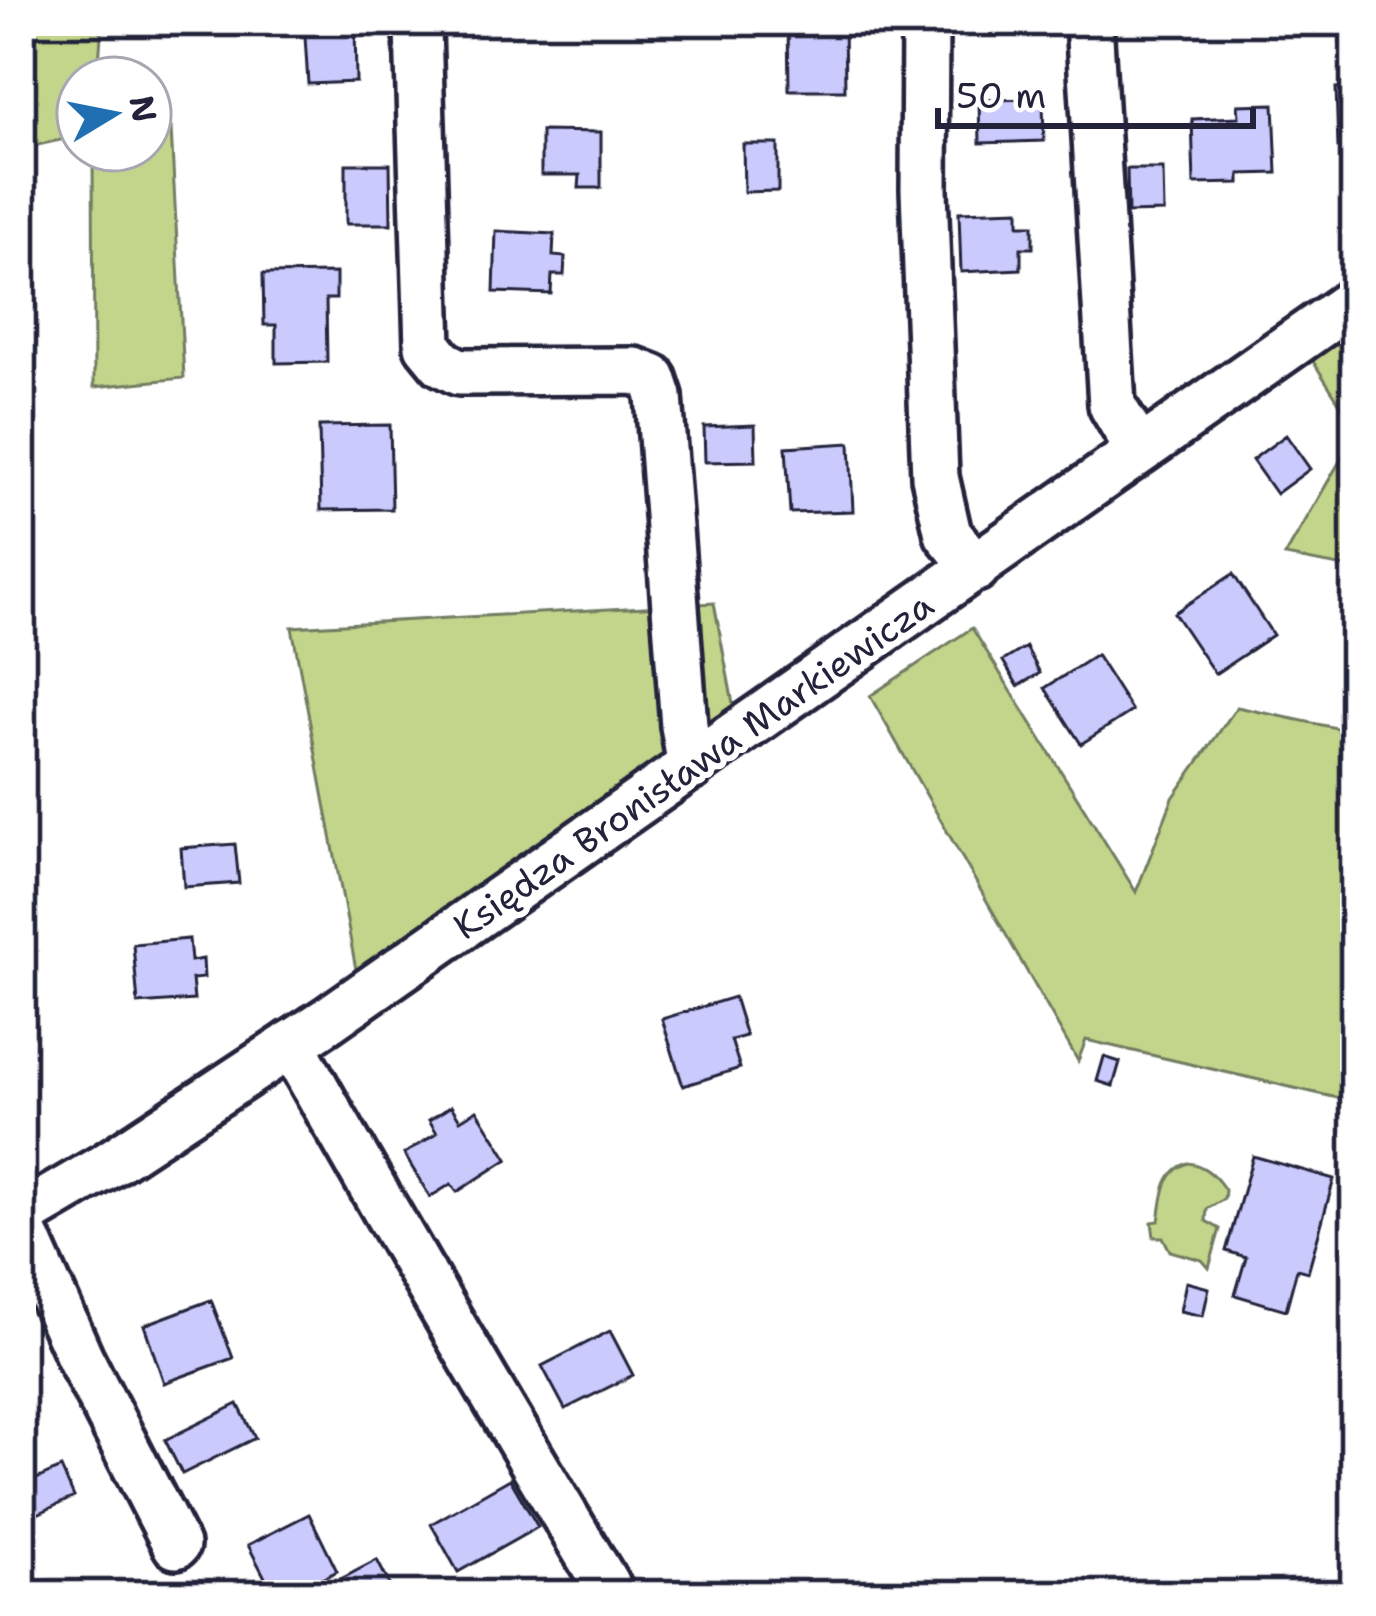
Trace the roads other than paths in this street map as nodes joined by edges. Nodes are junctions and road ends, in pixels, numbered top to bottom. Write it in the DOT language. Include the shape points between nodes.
graph roads {
  1 [pos="926,21"];
  2 [pos="1089,21"];
  3 [pos="418,29"];
  4 [pos="1355,300"];
  5 [pos="1139,452"];
  6 [pos="976,568"];
  7 [pos="691,767"];
  8 [pos="291,1044"];
  9 [pos="21,1220"];
  10 [pos="176,1545"];
  11 [pos="608,1588"];
  1 -- 6 [label="street" via="935,477 948,534"];
  2 -- 5 [label="street" via="1112,405"];
  3 -- 7 [label="street" via="428,346 459,372 635,371 653,378"];
  4 -- 5 [label="street, Księdza Bronisława Markiewicza"];
  5 -- 6 [label="street, Księdza Bronisława Markiewicza"];
  6 -- 7 [label="street, Księdza Bronisława Markiewicza"];
  7 -- 8 [label="street, Księdza Bronisława Markiewicza"];
  8 -- 9 [label="street, Księdza Bronisława Markiewicza"];
  8 -- 11 [label="street"];
  9 -- 10 [label="street" via="80,1358"];
}
